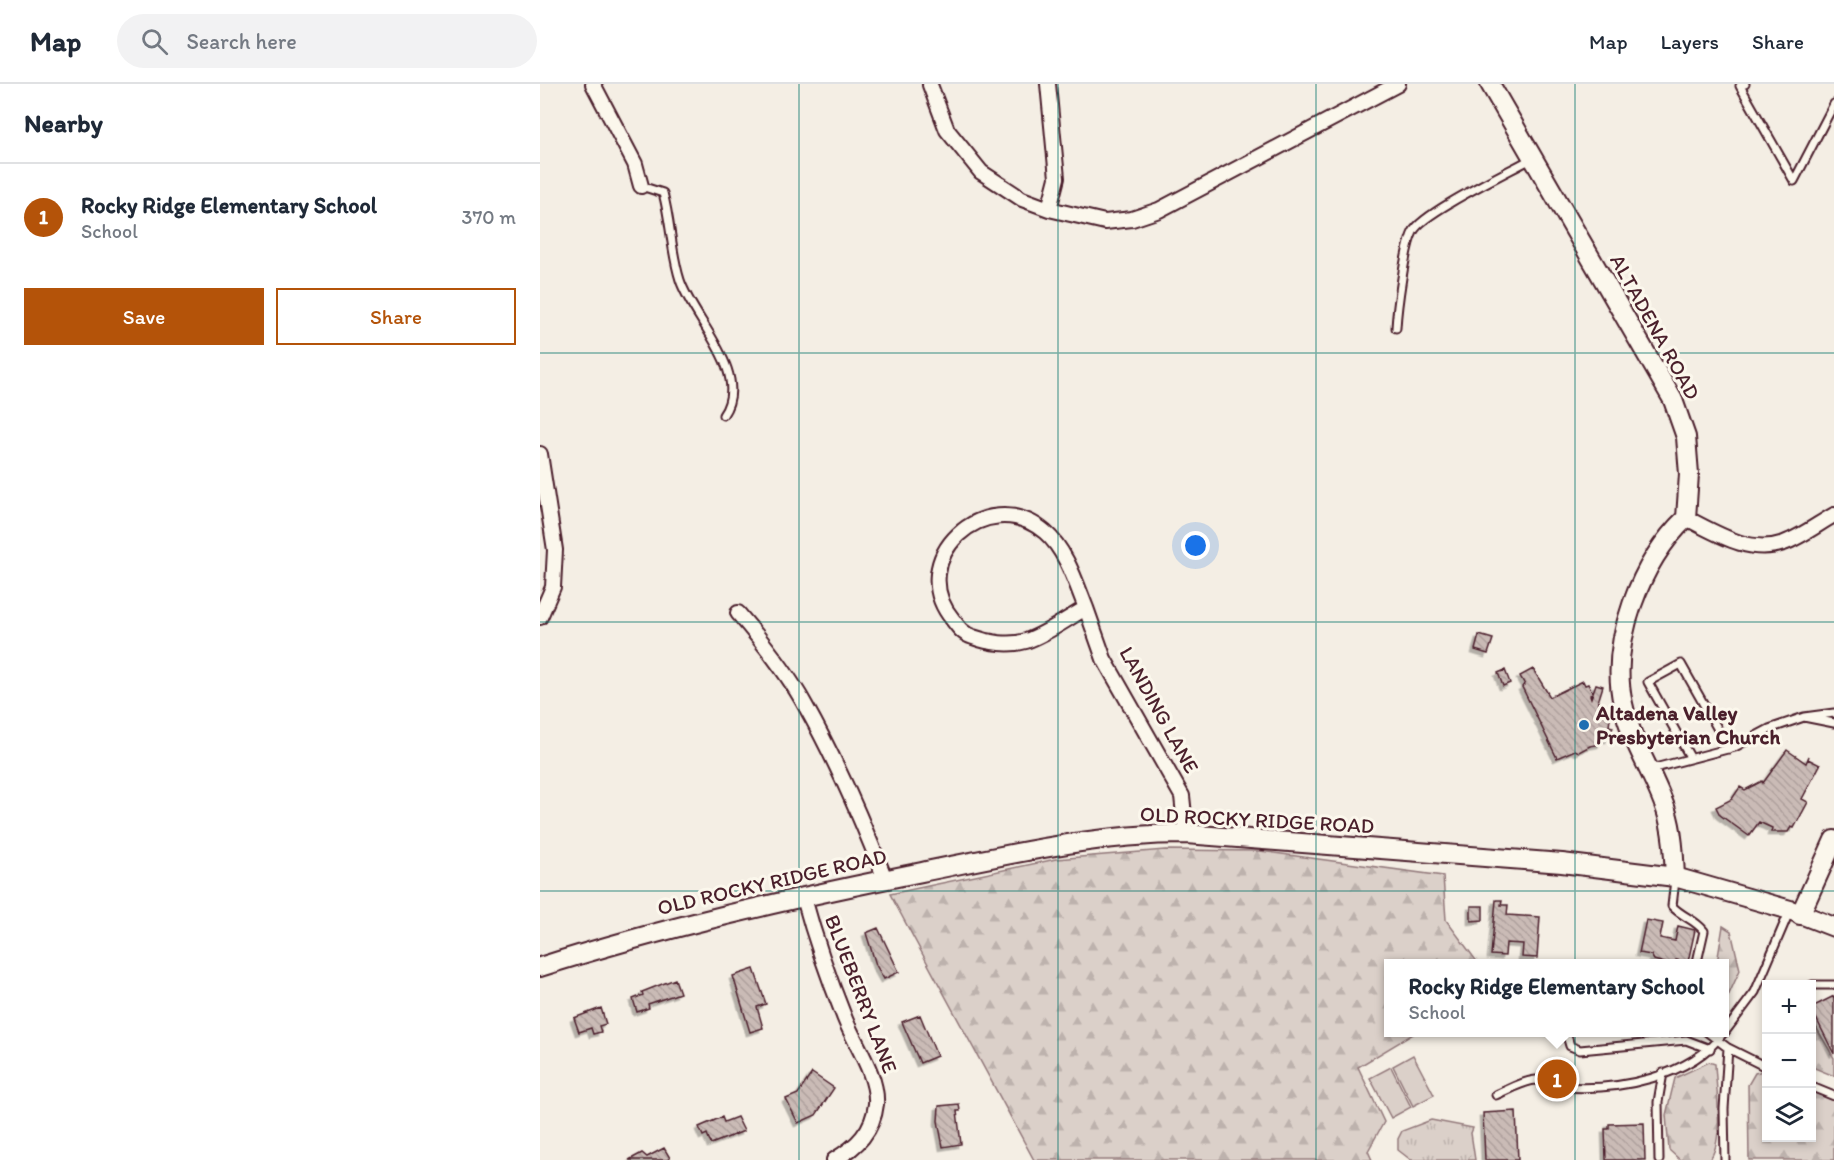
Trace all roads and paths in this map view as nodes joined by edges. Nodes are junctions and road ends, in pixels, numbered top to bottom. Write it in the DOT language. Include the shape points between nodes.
graph roads {
  1 [pos="592,84"];
  2 [pos="1048,84"];
  3 [pos="1398,84"];
  4 [pos="1490,84"];
  5 [pos="1745,84"];
  6 [pos="930,85"];
  7 [pos="1834,104"];
  8 [pos="1533,158"];
  9 [pos="641,186"];
  10 [pos="1049,209"];
  11 [pos="1396,328"];
  12 [pos="723,415"];
  13 [pos="540,454"];
  14 [pos="1834,515"];
  15 [pos="1686,518"];
  16 [pos="1086,608"];
  17 [pos="738,613"];
  18 [pos="540,617"];
  19 [pos="1834,712"];
  20 [pos="1804,717"];
  21 [pos="1834,723"];
  22 [pos="1729,749"];
  23 [pos="1690,757"];
  24 [pos="1648,769"];
  25 [pos="1186,834"];
  26 [pos="1834,840"];
  27 [pos="1675,877"];
  28 [pos="885,879"];
  29 [pos="804,898"];
  30 [pos="1795,913"];
  31 [pos="1834,927"];
  32 [pos="1698,959"];
  33 [pos="540,967"];
  34 [pos="1816,985"];
  35 [pos="1834,985"];
  36 [pos="1729,1027"];
  37 [pos="1566,1037"];
  38 [pos="1713,1037"];
  39 [pos="1721,1037"];
  40 [pos="1717,1041"];
  41 [pos="1710,1048"];
  42 [pos="1728,1048"];
  43 [pos="1762,1065"];
  44 [pos="1663,1073"];
  45 [pos="1814,1088"];
  46 [pos="1496,1095"];
  47 [pos="1834,1096"];
  48 [pos="834,1160"];
  49 [pos="1659,1160"];
  50 [pos="1725,1160"];
  1 -- 9 [label="street" via="635,164"];
  2 -- 10 [label="street" via="1057,178"];
  3 -- 10 [label="street" via="1160,210 1105,222"];
  4 -- 8 [label="street, ALTADENA ROAD"];
  5 -- 7 [label="lane" via="1740,86 1794,181"];
  6 -- 10 [label="street" via="947,130 981,172 1022,199"];
  8 -- 11 [label="lane" via="1431,215 1413,231"];
  8 -- 15 [label="street, ALTADENA ROAD" via="1673,400 1686,437"];
  9 -- 12 [label="lane" via="663,193 681,282 728,370 731,394"];
  13 -- 18 [label="street" via="555,550 553,586"];
  14 -- 15 [label="street" via="1785,543 1769,546 1738,544"];
  15 -- 24 [label="street" via="1674,529 1640,584 1620,653 1623,704"];
  16 -- 16 [label="street, LANDING LANE" via="1026,641 990,644 964,634 945,610 936,585 943,553 961,530 985,518 1014,516 1045,532 1065,558"];
  16 -- 25 [label="street, LANDING LANE" via="1104,659 1182,796"];
  17 -- 28 [label="street" via="805,704"];
  19 -- 20 [label="lane"];
  20 -- 21 [label="lane"];
  20 -- 22 [label="lane"];
  22 -- 23 [label="lane"];
  22 -- 23 [label="lane" via="1681,664 1648,682"];
  23 -- 24 [label="lane"];
  24 -- 27 [label="street" via="1666,811"];
  25 -- 27 [label="street, OLD ROCKY RIDGE ROAD" via="1562,864"];
  25 -- 28 [label="street, OLD ROCKY RIDGE ROAD" via="1098,838"];
  26 -- 30 [label="street"];
  27 -- 30 [label="street, OLD ROCKY RIDGE ROAD"];
  27 -- 32 [label="lane" via="1672,906 1694,920 1704,932"];
  28 -- 29 [label="street, OLD ROCKY RIDGE ROAD"];
  29 -- 33 [label="street, OLD ROCKY RIDGE ROAD" via="658,931"];
  29 -- 48 [label="street, BLUEBERRY LANE" via="826,971 875,1093 866,1134"];
  30 -- 31 [label="street, OLD ROCKY RIDGE ROAD"];
  30 -- 36 [label="lane" via="1755,992"];
  34 -- 35 [label="lane"];
  37 -- 41 [label="lane" via="1570,1046 1580,1050 1686,1040"];
  38 -- 40 [label="lane"];
  39 -- 40 [label="lane"];
  40 -- 41 [label="lane"];
  40 -- 42 [label="lane"];
  41 -- 44 [label="lane" via="1684,1066"];
  42 -- 43 [label="lane"];
  42 -- 50 [label="lane"];
  44 -- 46 [label="lane" via="1613,1086 1561,1087 1537,1080"];
  44 -- 49 [label="lane" via="1658,1102"];
  45 -- 47 [label="lane"];
}
